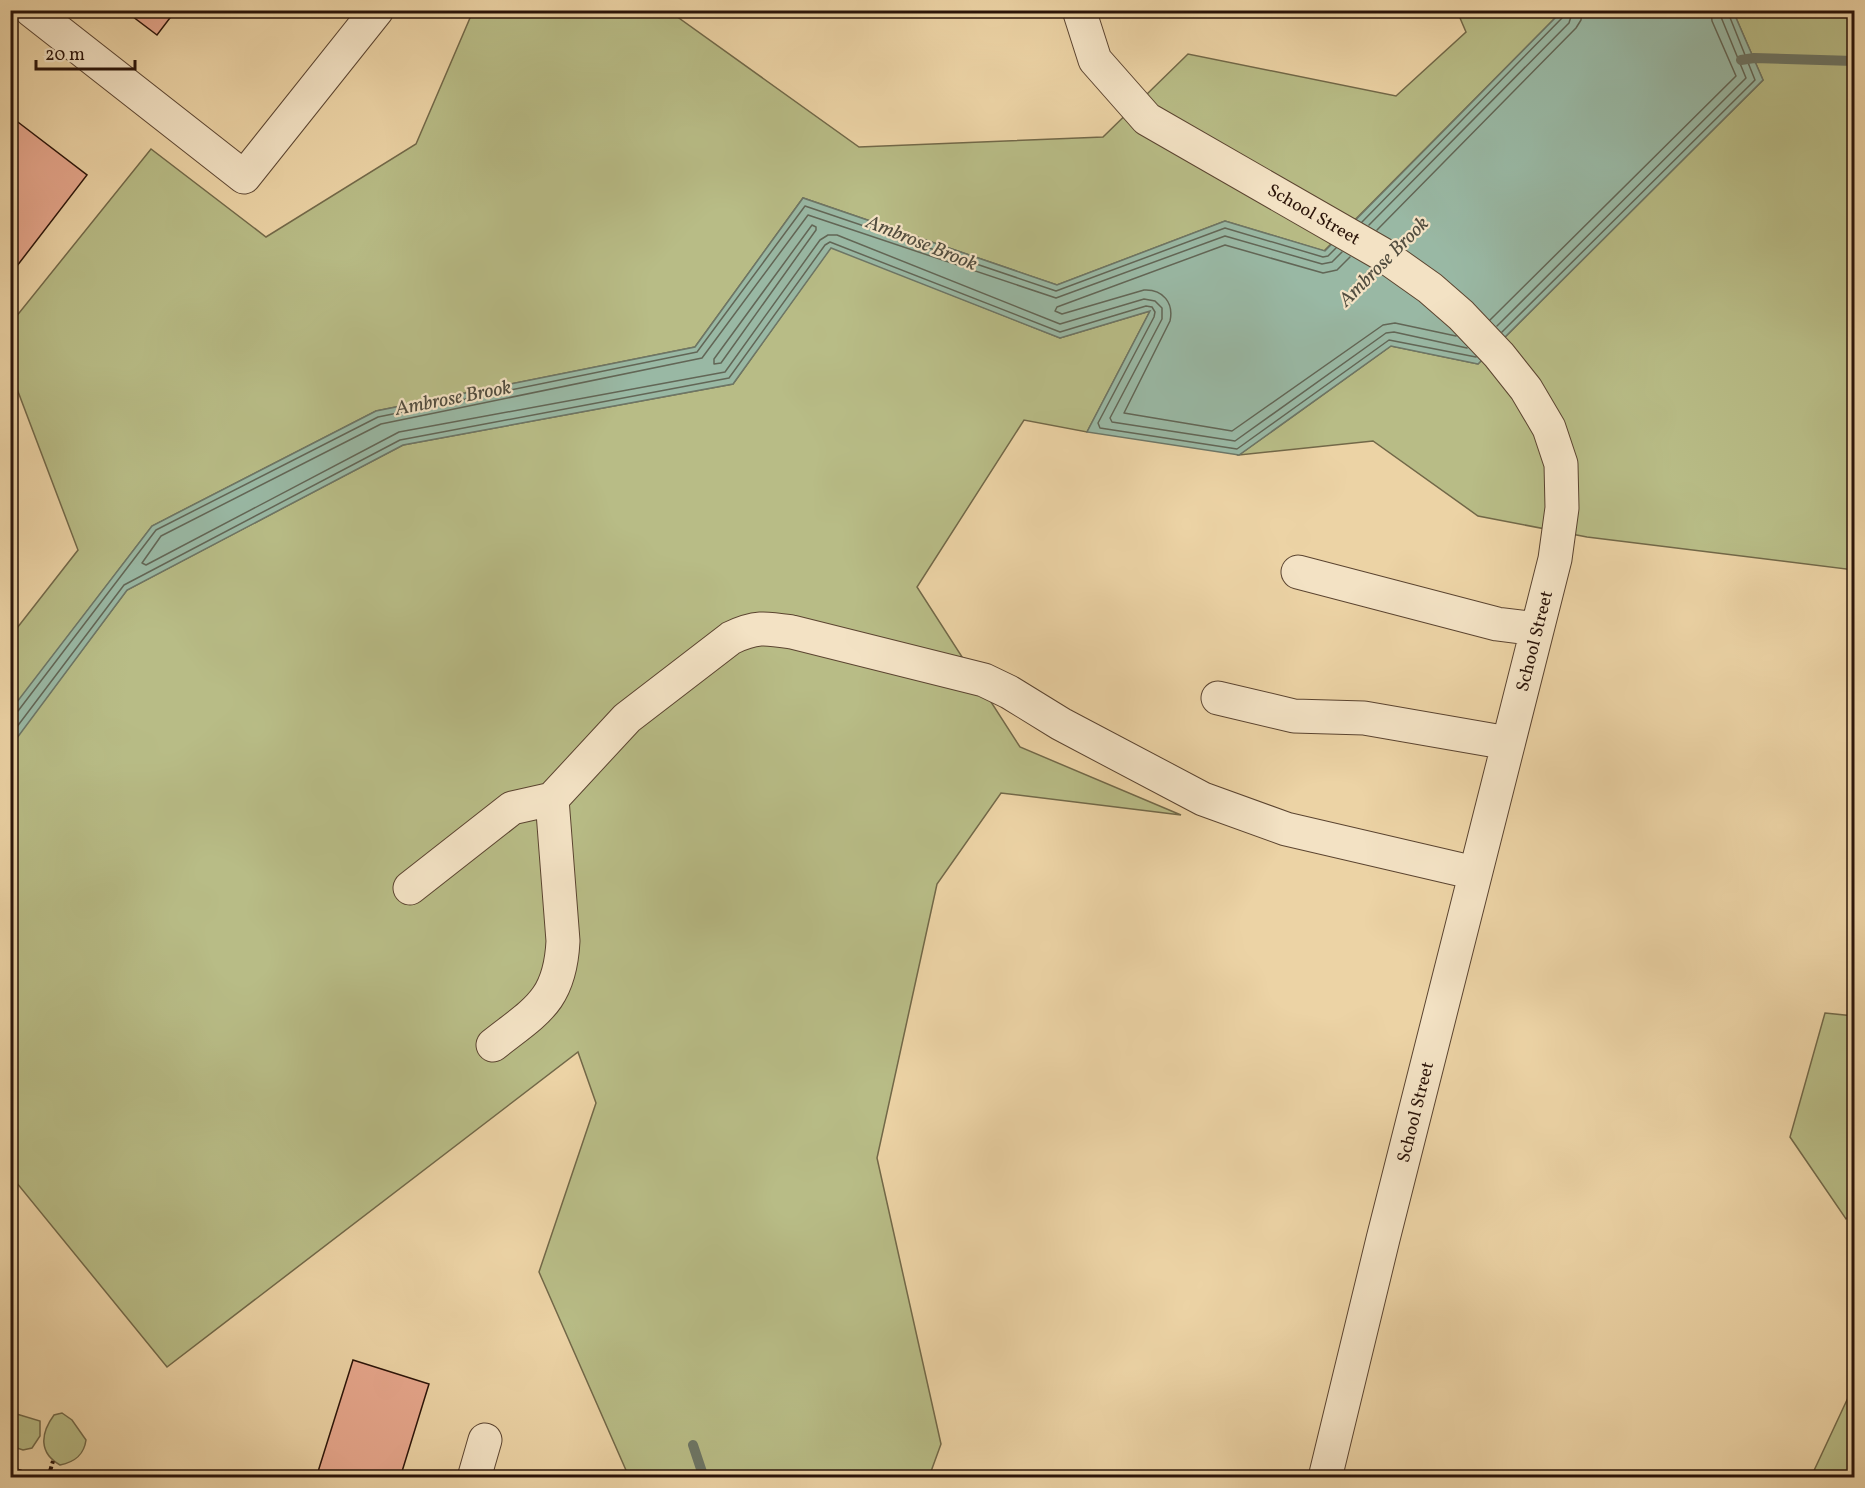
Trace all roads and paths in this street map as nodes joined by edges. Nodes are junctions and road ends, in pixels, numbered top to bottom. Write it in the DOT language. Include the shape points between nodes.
graph roads {
  1 [pos="31,10"];
  2 [pos="377,10"];
  3 [pos="1079,10"];
  4 [pos="1298,572"];
  5 [pos="1537,629"];
  6 [pos="1218,698"];
  7 [pos="1508,742"];
  8 [pos="552,798"];
  9 [pos="1475,873"];
  10 [pos="410,888"];
  11 [pos="493,1045"];
  12 [pos="485,1440"];
  13 [pos="53,1461"];
  14 [pos="10,1468"];
  15 [pos="40,1478"];
  16 [pos="48,1478"];
  17 [pos="474,1478"];
  18 [pos="1325,1478"];
  1 -- 2 [label="street" via="244,177"];
  3 -- 5 [label="street, School Street" via="1095,60 1147,118 1382,254 1430,288 1461,315 1526,389 1549,428 1561,464 1558,538"];
  4 -- 5 [label="street" via="1497,624"];
  5 -- 7 [label="street, School Street"];
  6 -- 7 [label="street" via="1294,716 1364,718"];
  7 -- 9 [label="street, School Street"];
  8 -- 9 [label="street" via="627,718 731,638 760,628 792,632 984,680 1203,799 1286,829"];
  8 -- 10 [label="street" via="512,808"];
  8 -- 11 [label="street" via="562,963 541,1007"];
  9 -- 18 [label="street, School Street"];
  12 -- 17 [label="street"];
  13 -- 16 [label="path"];
  14 -- 15 [label="path"];
}
